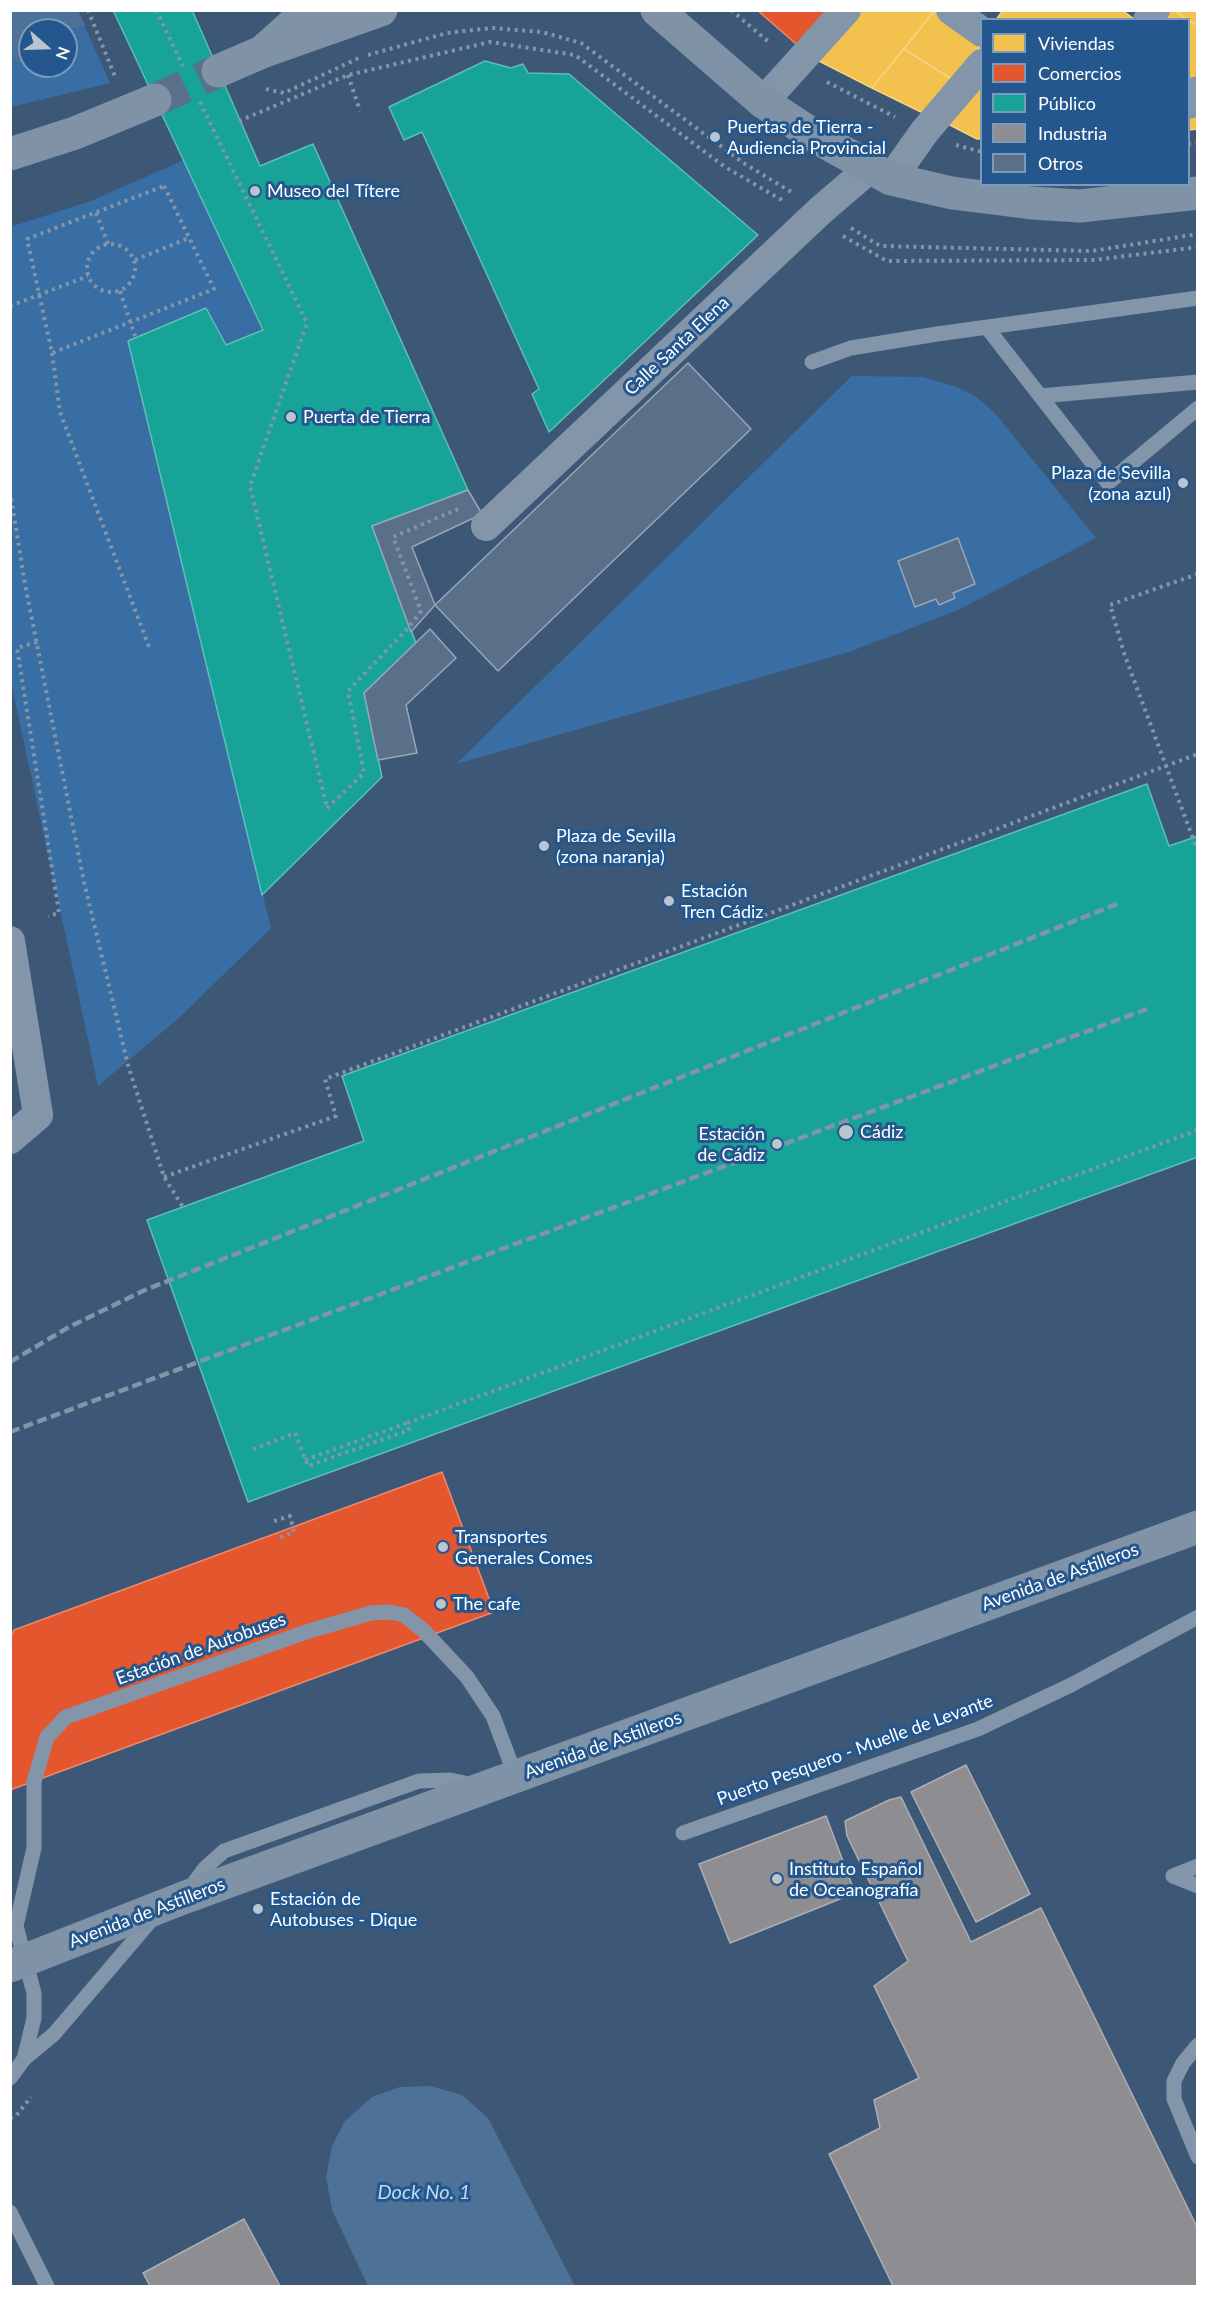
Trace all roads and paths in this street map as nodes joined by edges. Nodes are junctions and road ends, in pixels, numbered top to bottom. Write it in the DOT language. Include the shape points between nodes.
graph roads {
  1 [pos="88,10"];
  2 [pos="156,10"];
  3 [pos="381,10"];
  4 [pos="657,10"];
  5 [pos="731,10"];
  6 [pos="846,10"];
  7 [pos="951,10"];
  8 [pos="304,14"];
  9 [pos="980,31"];
  10 [pos="262,52"];
  11 [pos="797,64"];
  12 [pos="980,65"];
  13 [pos="203,73"];
  14 [pos="348,75"];
  15 [pos="264,89"];
  16 [pos="198,97"];
  17 [pos="763,102"];
  18 [pos="142,106"];
  19 [pos="360,111"];
  20 [pos="239,121"];
  21 [pos="925,131"];
  22 [pos="980,152"];
  23 [pos="12,153"];
  24 [pos="880,174"];
  25 [pos="1197,193"];
  26 [pos="96,213"];
  27 [pos="817,214"];
  28 [pos="1197,234"];
  29 [pos="189,238"];
  30 [pos="108,244"];
  31 [pos="1197,247"];
  32 [pos="135,260"];
  33 [pos="88,276"];
  34 [pos="120,291"];
  35 [pos="39,295"];
  36 [pos="1197,298"];
  37 [pos="10,306"];
  38 [pos="130,321"];
  39 [pos="988,328"];
  40 [pos="135,336"];
  41 [pos="52,353"];
  42 [pos="812,362"];
  43 [pos="1197,382"];
  44 [pos="1040,396"];
  45 [pos="1197,408"];
  46 [pos="10,491"];
  47 [pos="475,516"];
  48 [pos="1197,574"];
  49 [pos="37,642"];
  50 [pos="149,647"];
  51 [pos="1197,754"];
  52 [pos="1165,766"];
  53 [pos="1197,852"];
  54 [pos="48,916"];
  55 [pos="10,941"];
  56 [pos="1197,1130"];
  57 [pos="10,1139"];
  58 [pos="164,1176"];
  59 [pos="183,1207"];
  60 [pos="253,1449"];
  61 [pos="274,1521"];
  62 [pos="1197,1527"];
  63 [pos="279,1538"];
  64 [pos="1197,1617"];
  65 [pos="501,1783"];
  66 [pos="683,1833"];
  67 [pos="1197,1866"];
  68 [pos="1197,1886"];
  69 [pos="173,1902"];
  70 [pos="18,1964"];
  71 [pos="1197,2045"];
  72 [pos="24,2059"];
  73 [pos="10,2078"];
  74 [pos="38,2088"];
  75 [pos="10,2118"];
  76 [pos="1197,2157"];
  77 [pos="10,2212"];
  78 [pos="47,2286"];
  1 -- 18 [label="path"];
  2 -- 13 [label="path"];
  3 -- 10 [label="main road"];
  4 -- 17 [label="main road"];
  5 -- 11 [label="path"];
  6 -- 11 [label="street"];
  7 -- 9 [label="street"];
  8 -- 10 [label="main road"];
  10 -- 13 [label="main road"];
  11 -- 17 [label="street"];
  11 -- 21 [label="path"];
  12 -- 21 [label="street, Calle Santa Elena"];
  14 -- 19 [label="path"];
  14 -- 20 [label="path"];
  14 -- 27 [label="path" via="490,42 575,54 725,167"];
  15 -- 27 [label="path" via="284,93 363,56 447,33 492,28 542,32 581,43"];
  16 -- 47 [label="path" via="307,323 250,486 327,808 364,773 348,691 421,611 393,537"];
  17 -- 24 [label="main road"];
  18 -- 23 [label="main road"];
  21 -- 22 [label="path"];
  21 -- 24 [label="street, Calle Santa Elena"];
  24 -- 25 [label="main road" via="952,193 1068,205"];
  24 -- 27 [label="street, Calle Santa Elena"];
  26 -- 29 [label="path" via="164,186"];
  26 -- 30 [label="path"];
  26 -- 35 [label="path" via="27,239"];
  27 -- 28 [label="path" via="880,246 1092,251"];
  27 -- 31 [label="path" via="887,261 1094,260"];
  27 -- 47 [label="street, Calle Santa Elena"];
  29 -- 32 [label="path"];
  29 -- 38 [label="path" via="214,289"];
  30 -- 32 [label="path" via="124,247"];
  30 -- 33 [label="path" via="99,247 88,260"];
  32 -- 34 [label="path" via="132,282"];
  33 -- 34 [label="path" via="104,292"];
  33 -- 35 [label="path"];
  34 -- 38 [label="path"];
  35 -- 37 [label="path"];
  35 -- 41 [label="path"];
  36 -- 39 [label="lane"];
  38 -- 40 [label="path"];
  38 -- 41 [label="path"];
  39 -- 42 [label="lane" via="851,348"];
  39 -- 44 [label="lane"];
  41 -- 50 [label="path" via="60,412"];
  43 -- 44 [label="lane"];
  44 -- 45 [label="lane" via="1108,483"];
  46 -- 49 [label="path"];
  48 -- 52 [label="path" via="1110,605"];
  49 -- 54 [label="path" via="17,648 59,913"];
  49 -- 58 [label="path" via="84,882 128,1065"];
  51 -- 52 [label="path"];
  52 -- 53 [label="path"];
  52 -- 58 [label="path" via="325,1079 336,1116"];
  55 -- 57 [label="street" via="38,1115"];
  56 -- 60 [label="path" via="407,1423 409,1430 308,1466 295,1433"];
  58 -- 59 [label="path"];
  61 -- 63 [label="path" via="290,1516 294,1532"];
  62 -- 65 [label="main road, Avenida de Astilleros"];
  64 -- 66 [label="lane, Puerto Pesquero - Muelle de Levante" via="1071,1685 978,1729"];
  65 -- 69 [label="main road, Avenida de Astilleros"];
  65 -- 70 [label="lane, Estación de Autobuses" via="493,1716 467,1677 423,1630 404,1615 390,1612 371,1613 309,1631 66,1717 47,1737 34,1782 34,1848 16,1926"];
  67 -- 68 [label="lane" via="1173,1876"];
  69 -- 70 [label="main road, Avenida de Astilleros"];
  69 -- 72 [label="lane" via="54,2034"];
  70 -- 72 [label="lane, Estación de Autobuses" via="34,1993 34,2019"];
  71 -- 76 [label="lane" via="1174,2081 1174,2099"];
  72 -- 73 [label="lane"];
  74 -- 75 [label="path"];
  77 -- 78 [label="lane"];
}
